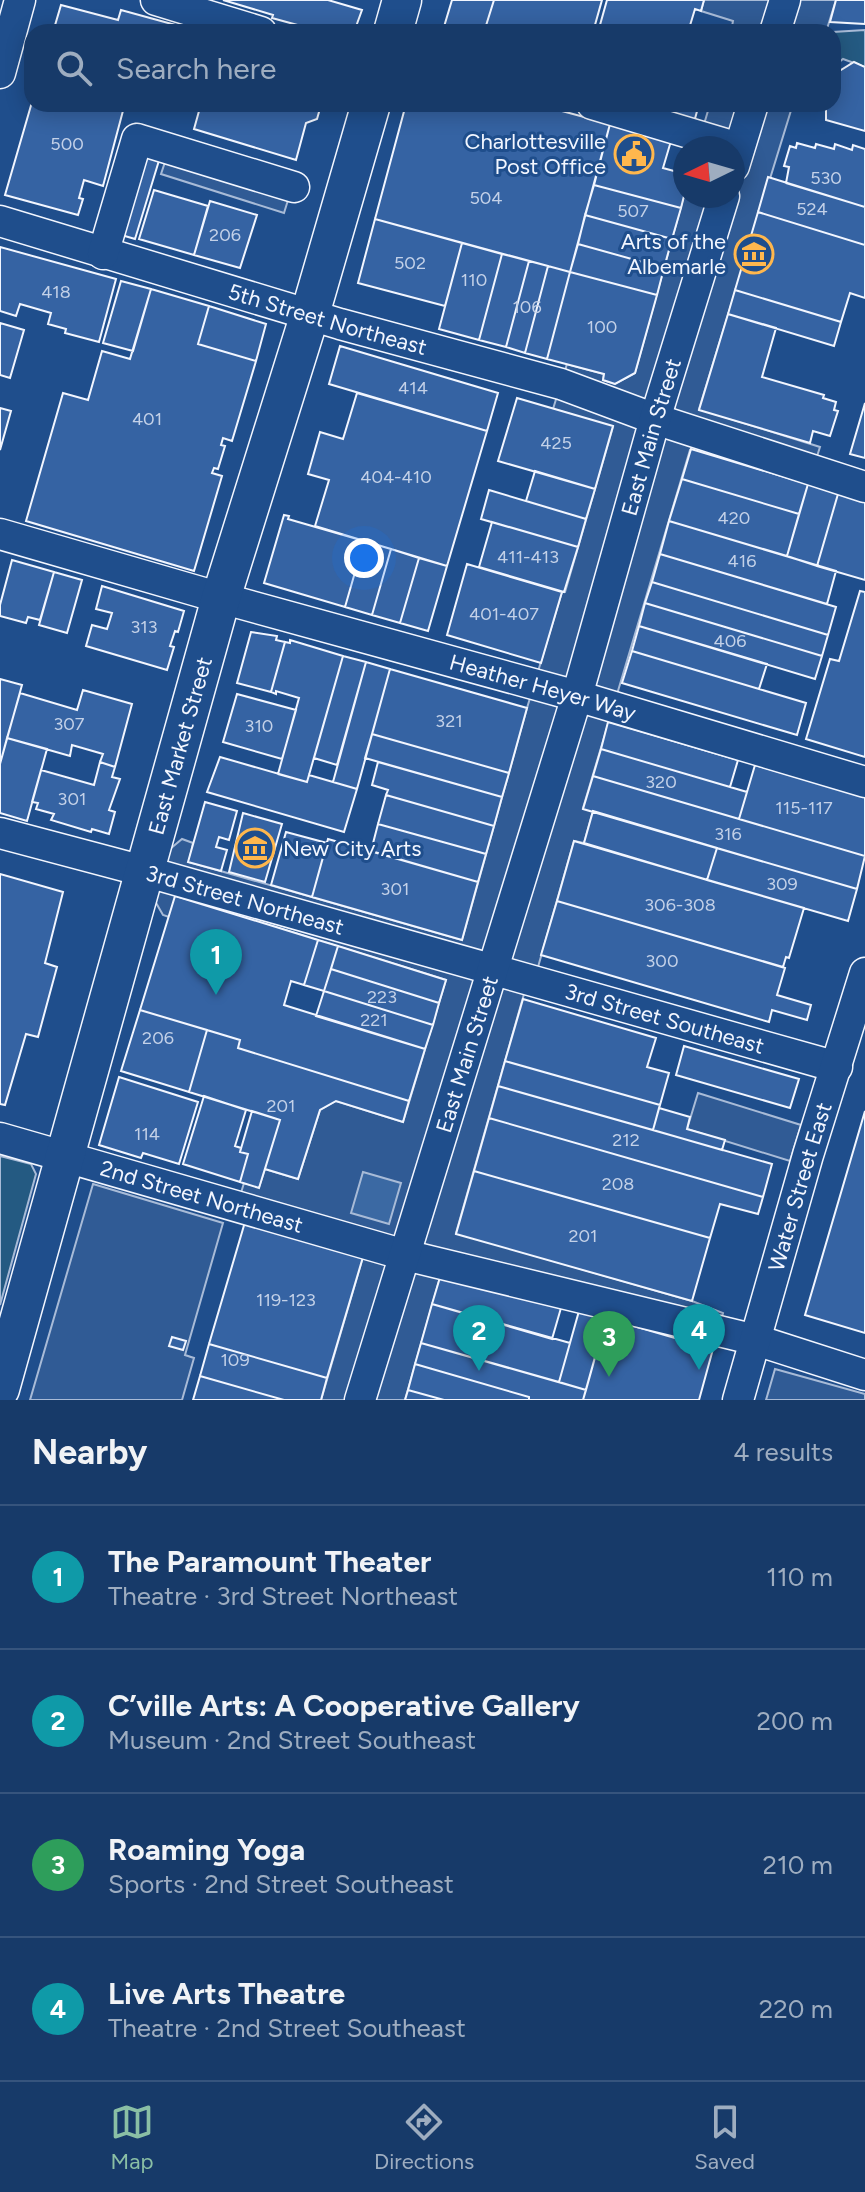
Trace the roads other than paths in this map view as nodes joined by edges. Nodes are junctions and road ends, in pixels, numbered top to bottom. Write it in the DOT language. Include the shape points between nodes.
graph roads {
  1 [pos="20,0"];
  2 [pos="156,0"];
  3 [pos="402,0"];
  4 [pos="785,0"];
  5 [pos="235,24"];
  6 [pos="395,24"];
  7 [pos="778,24"];
  8 [pos="1,62"];
  9 [pos="369,112"];
  10 [pos="618,112"];
  11 [pos="750,112"];
  12 [pos="693,136"];
  13 [pos="743,136"];
  14 [pos="294,187"];
  15 [pos="720,208"];
  16 [pos="0,221"];
  17 [pos="103,254"];
  18 [pos="310,314"];
  19 [pos="655,419"];
  20 [pos="865,487"];
  21 [pos="0,534"];
  22 [pos="221,598"];
  23 [pos="539,667"];
  24 [pos="620,689"];
  25 [pos="577,694"];
  26 [pos="531,696"];
  27 [pos="610,718"];
  28 [pos="865,782"];
  29 [pos="0,833"];
  30 [pos="145,871"];
  31 [pos="491,969"];
  32 [pos="865,973"];
  33 [pos="837,1067"];
  34 [pos="0,1138"];
  35 [pos="64,1157"];
  36 [pos="405,1255"];
  37 [pos="756,1340"];
  38 [pos="865,1375"];
  39 [pos="0,1389"];
  40 [pos="360,1400"];
  41 [pos="738,1400"];
  1 -- 8 [label="street"];
  2 -- 5 [label="street"];
  3 -- 6 [label="main road"];
  4 -- 7 [label="street"];
  9 -- 18 [label="main road, East Market Street"];
  10 -- 12 [label="street"];
  11 -- 13 [label="street"];
  14 -- 17 [label="street" via="137,139"];
  15 -- 19 [label="street, East Main Street"];
  16 -- 17 [label="street, 5th Street Northeast"];
  17 -- 18 [label="street, 5th Street Northeast"];
  18 -- 19 [label="street, 5th Street Northeast" via="561,384"];
  18 -- 22 [label="main road, East Market Street"];
  19 -- 20 [label="street, 5th Street Northeast"];
  19 -- 25 [label="street, East Main Street"];
  21 -- 22 [label="street, Heather Heyer Way"];
  22 -- 25 [label="street, Heather Heyer Way"];
  22 -- 30 [label="main road, East Market Street"];
  23 -- 25 [label="street"];
  24 -- 25 [label="street"];
  25 -- 26 [label="street"];
  25 -- 27 [label="street"];
  25 -- 28 [label="street, Heather Heyer Way"];
  25 -- 31 [label="street, East Main Street"];
  29 -- 30 [label="street, 3rd Street Northeast"];
  30 -- 31 [label="street, 3rd Street Northeast"];
  30 -- 35 [label="main road, East Market Street"];
  31 -- 33 [label="street, 3rd Street Southeast"];
  31 -- 36 [label="street, East Main Street"];
  32 -- 33 [label="street, Water Street East"];
  33 -- 37 [label="street, Water Street East"];
  34 -- 35 [label="street, 2nd Street Northeast"];
  35 -- 36 [label="street, 2nd Street Northeast"];
  35 -- 39 [label="main road, East Market Street"];
  36 -- 37 [label="street, 2nd Street Northeast"];
  36 -- 40 [label="street, East Main Street"];
  37 -- 38 [label="street, 2nd Street Northeast"];
  37 -- 41 [label="street, Water Street East"];
}
